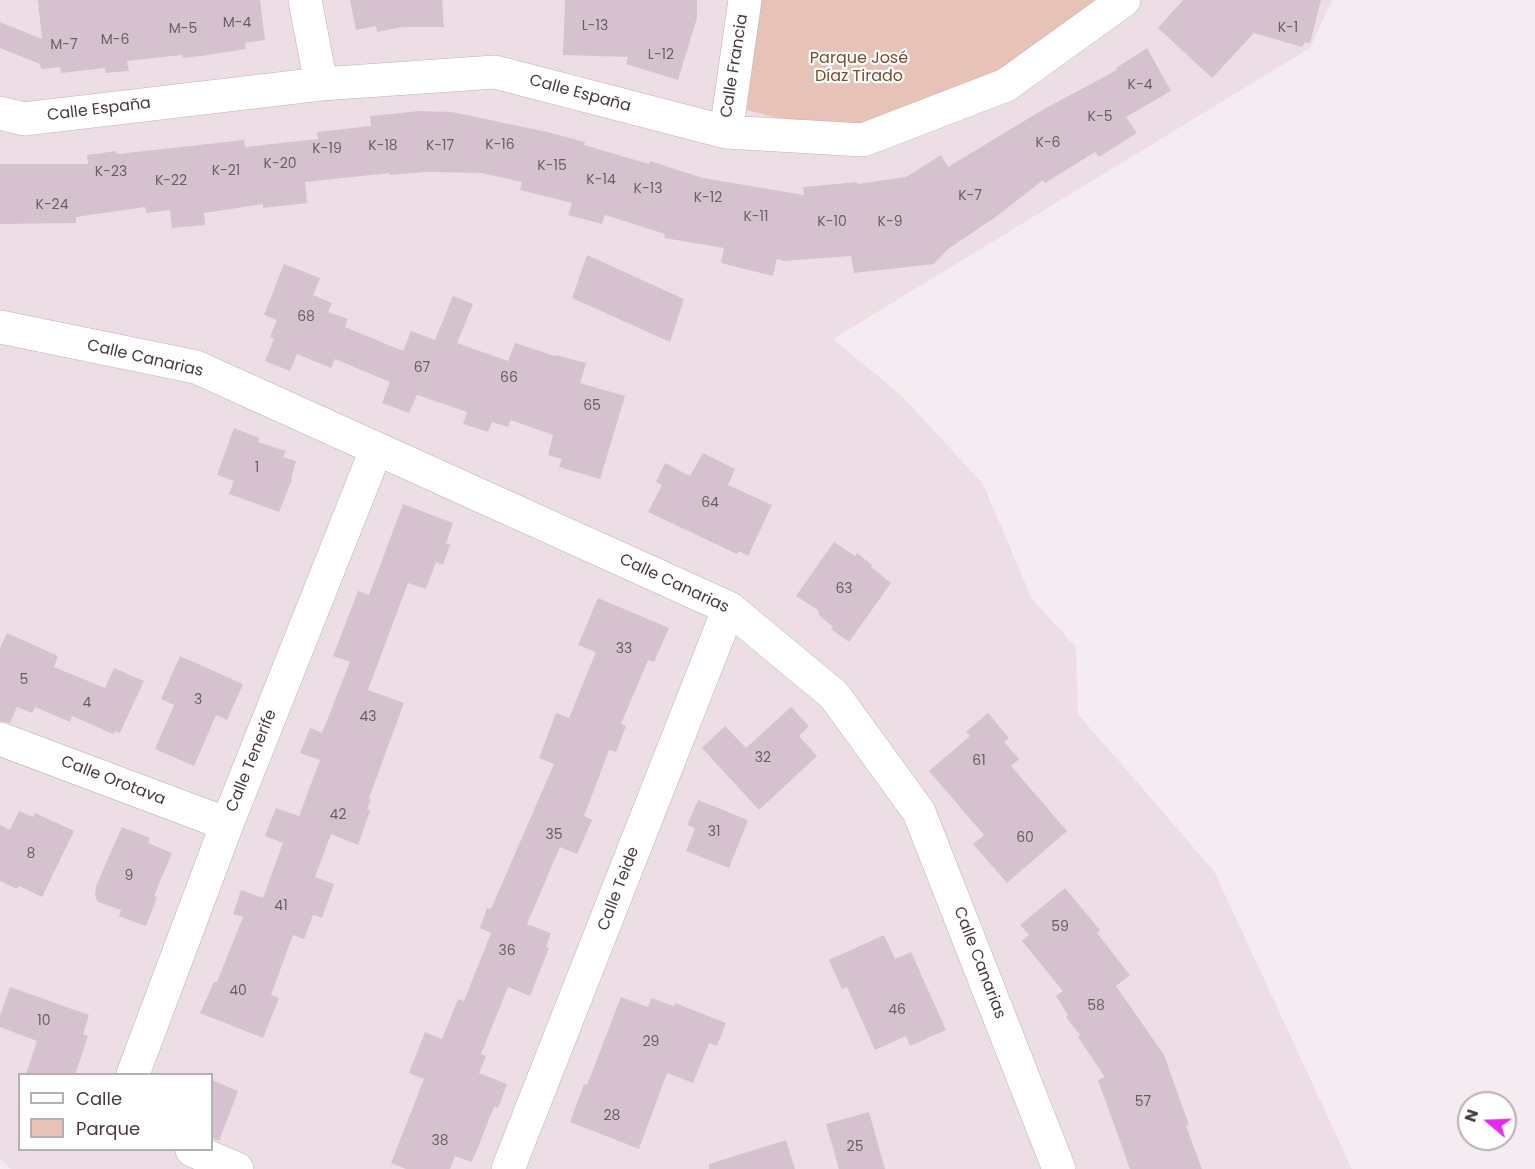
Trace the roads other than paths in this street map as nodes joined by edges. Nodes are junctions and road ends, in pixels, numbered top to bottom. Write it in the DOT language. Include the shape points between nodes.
graph roads {
  1 [pos="305,0"];
  2 [pos="745,0"];
  3 [pos="1124,0"];
  4 [pos="321,84"];
  5 [pos="0,113"];
  6 [pos="726,132"];
  7 [pos="0,327"];
  8 [pos="376,450"];
  9 [pos="729,608"];
  10 [pos="0,739"];
  11 [pos="227,824"];
  12 [pos="133,1073"];
  13 [pos="196,1151"];
  14 [pos="237,1169"];
  15 [pos="508,1169"];
  16 [pos="1059,1169"];
  1 -- 4 [label="street"];
  2 -- 6 [label="street, Calle Francia"];
  3 -- 6 [label="street, Calle España" via="1006,86 863,140"];
  4 -- 5 [label="street, Calle España" via="24,119"];
  4 -- 6 [label="street, Calle España" via="495,72"];
  7 -- 8 [label="street, Calle Canarias" via="196,367"];
  8 -- 9 [label="street, Calle Canarias"];
  8 -- 11 [label="street, Calle Tenerife"];
  9 -- 15 [label="street, Calle Teide"];
  9 -- 16 [label="street, Calle Canarias" via="834,695 919,812"];
  10 -- 11 [label="street, Calle Orotava"];
  11 -- 12 [label="street, Calle Tenerife"];
  13 -- 14 [label="street"];
}
